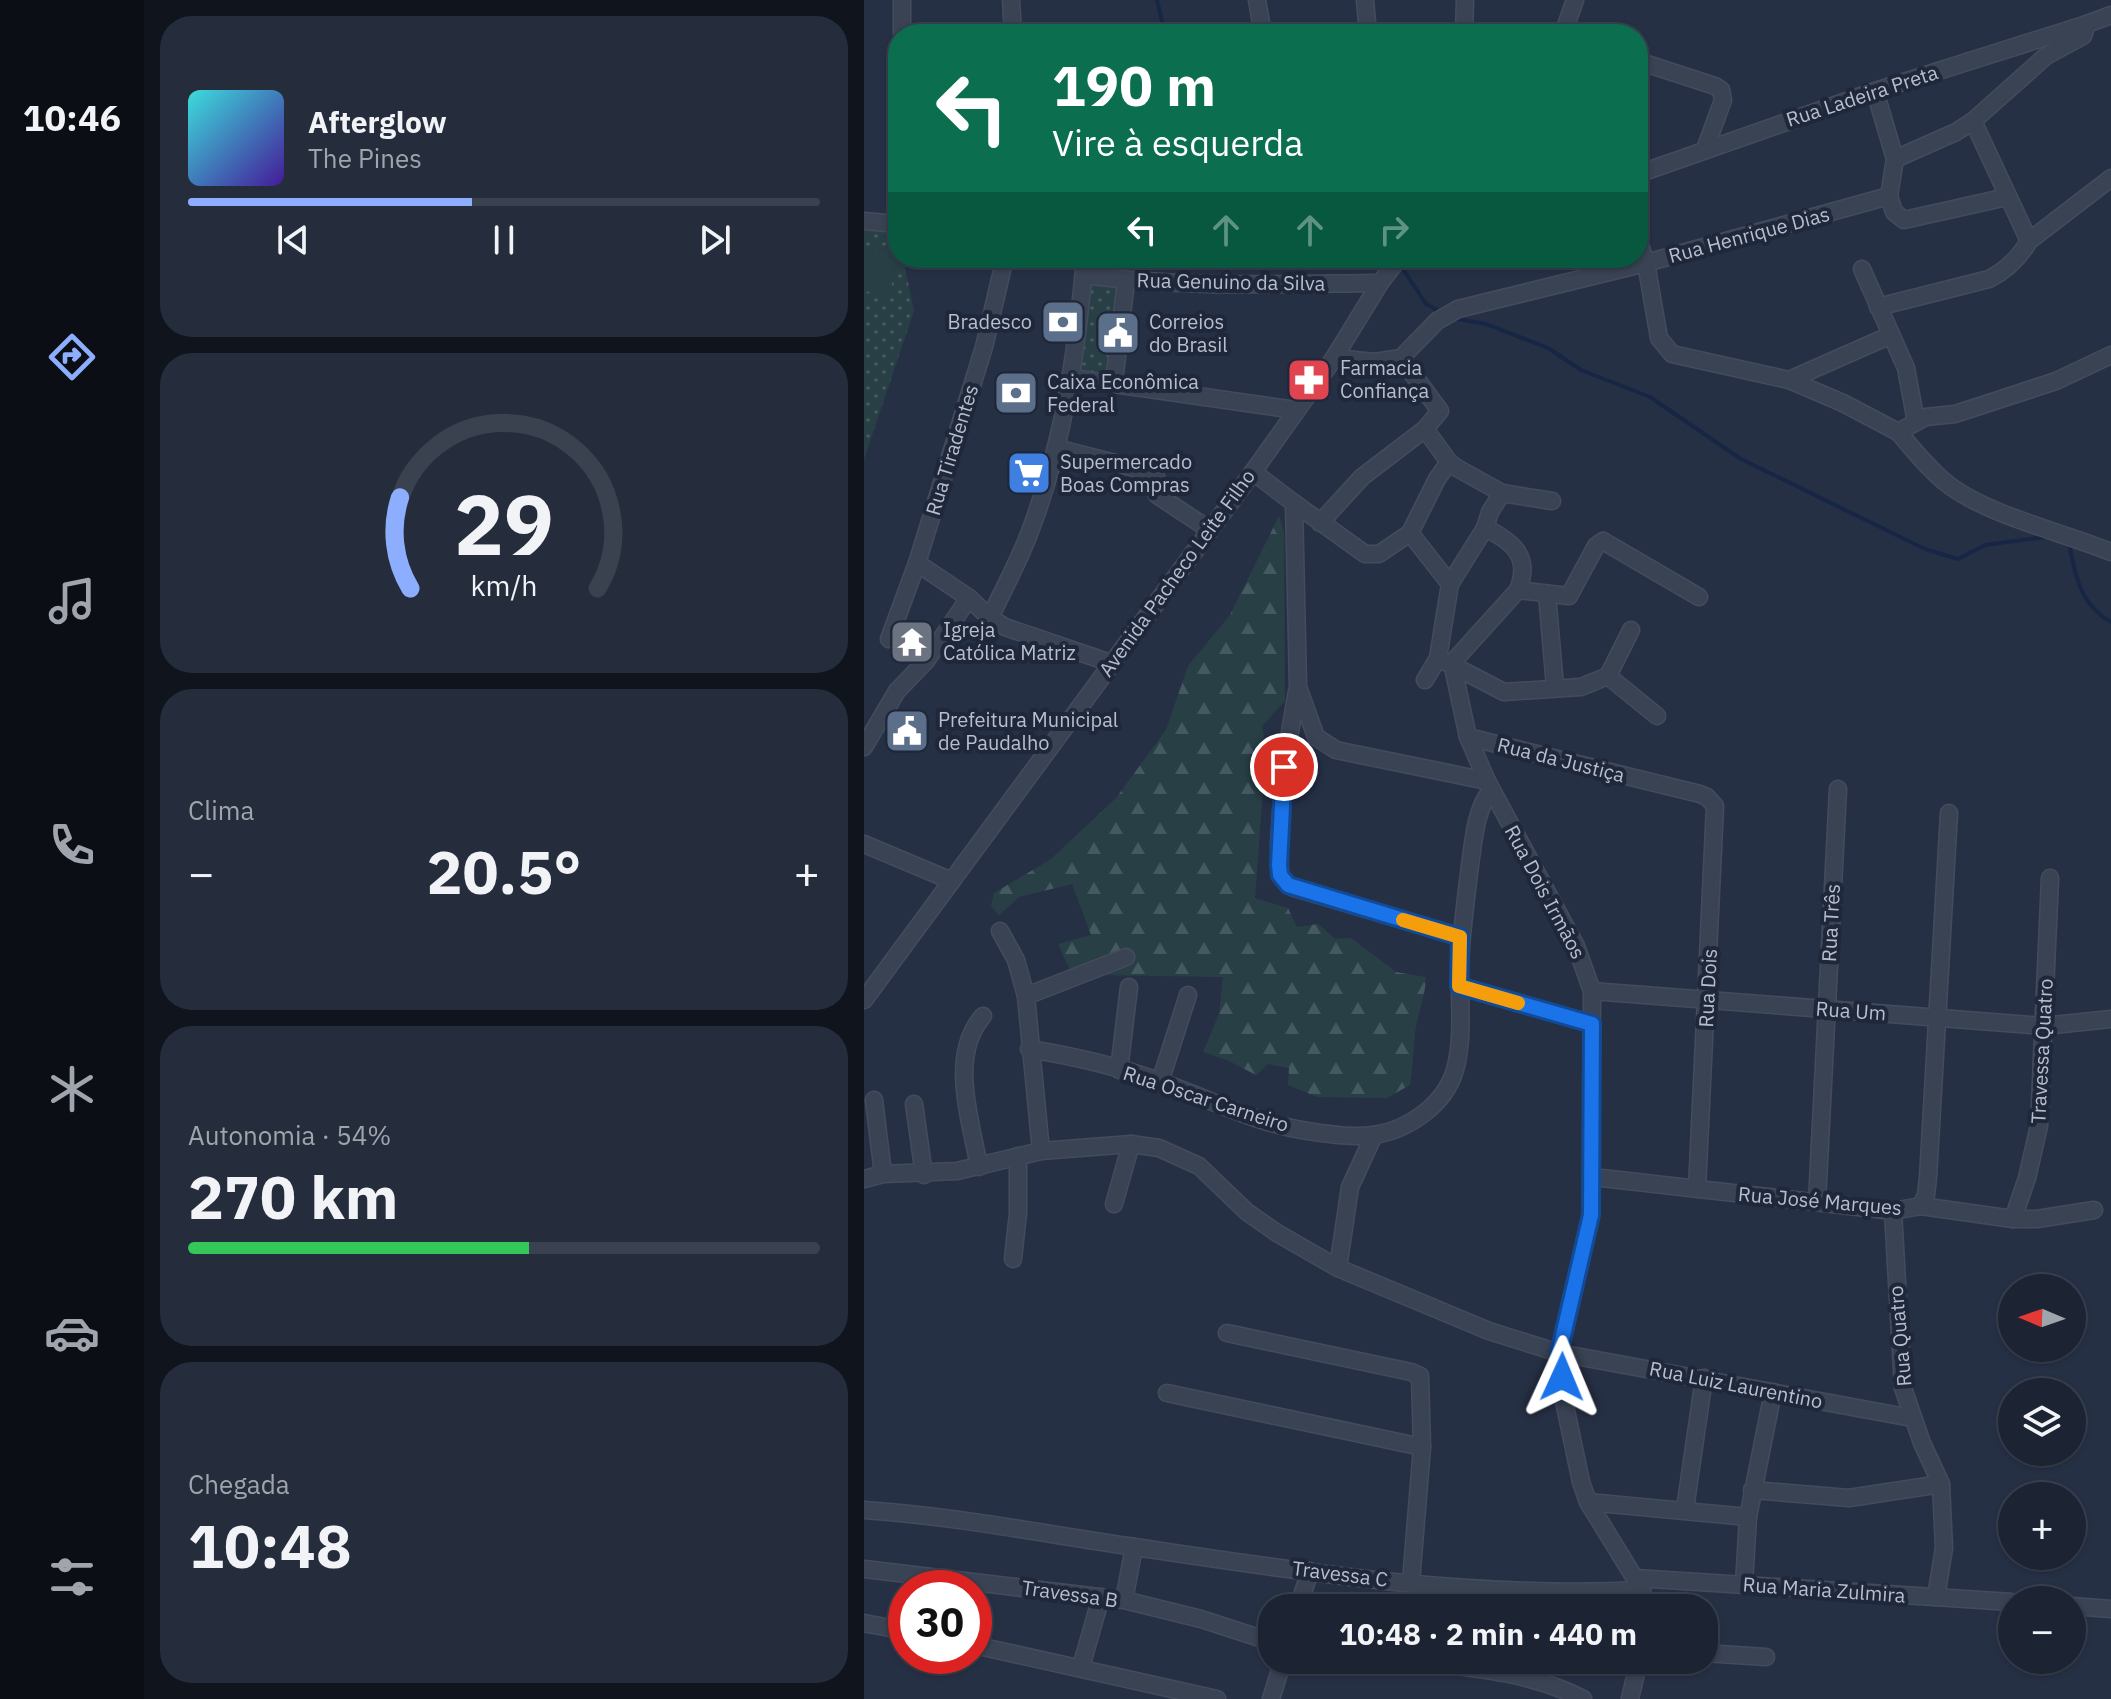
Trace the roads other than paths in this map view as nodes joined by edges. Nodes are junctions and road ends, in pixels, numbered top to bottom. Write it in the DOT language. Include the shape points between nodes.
graph roads {
  1 [pos="902,0"];
  2 [pos="1011,0"];
  3 [pos="1257,0"];
  4 [pos="1365,0"];
  5 [pos="1465,0"];
  6 [pos="1575,0"];
  7 [pos="2111,15"];
  8 [pos="902,24"];
  9 [pos="1012,24"];
  10 [pos="1261,24"];
  11 [pos="1367,24"];
  12 [pos="1465,24"];
  13 [pos="1567,24"];
  14 [pos="2087,24"];
  15 [pos="1648,64"];
  16 [pos="1875,91"];
  17 [pos="1973,121"];
  18 [pos="1705,149"];
  19 [pos="1895,159"];
  20 [pos="1648,170"];
  21 [pos="2111,178"];
  22 [pos="1889,196"];
  23 [pos="2007,197"];
  24 [pos="864,221"];
  25 [pos="888,223"];
  26 [pos="2029,241"];
  27 [pos="1648,262"];
  28 [pos="1003,268"];
  29 [pos="1084,268"];
  30 [pos="1090,268"];
  31 [pos="1391,268"];
  32 [pos="1626,268"];
  33 [pos="1647,268"];
  34 [pos="1862,269"];
  35 [pos="1126,281"];
  36 [pos="1380,283"];
  37 [pos="1878,307"];
  38 [pos="1891,335"];
  39 [pos="2111,355"];
  40 [pos="1334,358"];
  41 [pos="1401,358"];
  42 [pos="1072,378"];
  43 [pos="1789,380"];
  44 [pos="1114,382"];
  45 [pos="1295,410"];
  46 [pos="1916,422"];
  47 [pos="1425,429"];
  48 [pos="1898,432"];
  49 [pos="1056,448"];
  50 [pos="1449,462"];
  51 [pos="1253,472"];
  52 [pos="1502,493"];
  53 [pos="1552,501"];
  54 [pos="1294,503"];
  55 [pos="1320,523"];
  56 [pos="1485,528"];
  57 [pos="1210,530"];
  58 [pos="1410,533"];
  59 [pos="2111,552"];
  60 [pos="917,563"];
  61 [pos="1450,584"];
  62 [pos="1518,590"];
  63 [pos="1547,594"];
  64 [pos="1699,597"];
  65 [pos="969,598"];
  66 [pos="990,618"];
  67 [pos="1631,630"];
  68 [pos="889,639"];
  69 [pos="1445,660"];
  70 [pos="1111,663"];
  71 [pos="1608,676"];
  72 [pos="1425,680"];
  73 [pos="1298,687"];
  74 [pos="1555,687"];
  75 [pos="1657,716"];
  76 [pos="1468,737"];
  77 [pos="864,747"];
  78 [pos="1489,786"];
  79 [pos="1838,789"];
  80 [pos="1700,794"];
  81 [pos="1949,813"];
  82 [pos="864,844"];
  83 [pos="2050,878"];
  84 [pos="952,881"];
  85 [pos="1000,931"];
  86 [pos="1460,937"];
  87 [pos="1126,957"];
  88 [pos="1459,986"];
  89 [pos="1129,987"];
  90 [pos="1592,991"];
  91 [pos="1188,995"];
  92 [pos="1026,996"];
  93 [pos="1707,999"];
  94 [pos="864,1000"];
  95 [pos="1827,1009"];
  96 [pos="983,1016"];
  97 [pos="1938,1017"];
  98 [pos="2111,1019"];
  99 [pos="1592,1024"];
  100 [pos="2044,1026"];
  101 [pos="1029,1049"];
  102 [pos="1119,1070"];
  103 [pos="1160,1082"];
  104 [pos="874,1100"];
  105 [pos="914,1104"];
  106 [pos="1374,1135"];
  107 [pos="1131,1144"];
  108 [pos="1041,1151"];
  109 [pos="1018,1156"];
  110 [pos="979,1167"];
  111 [pos="883,1174"];
  112 [pos="924,1175"];
  113 [pos="1593,1177"];
  114 [pos="864,1179"];
  115 [pos="1697,1189"];
  116 [pos="1817,1202"];
  117 [pos="1114,1204"];
  118 [pos="1921,1206"];
  119 [pos="2094,1210"];
  120 [pos="1893,1211"];
  121 [pos="2013,1219"];
  122 [pos="1013,1259"];
  123 [pos="1338,1268"];
  124 [pos="1227,1333"];
  125 [pos="1559,1353"];
  126 [pos="1704,1378"];
  127 [pos="1773,1392"];
  128 [pos="1167,1393"];
  129 [pos="1912,1418"];
  130 [pos="1422,1447"];
  131 [pos="1941,1484"];
  132 [pos="1752,1490"];
  133 [pos="1588,1502"];
  134 [pos="1685,1509"];
  135 [pos="864,1510"];
  136 [pos="1748,1517"];
  137 [pos="1134,1547"];
  138 [pos="864,1569"];
  139 [pos="1310,1571"];
  140 [pos="1411,1582"];
  141 [pos="1639,1584"];
  142 [pos="1744,1584"];
  143 [pos="1303,1594"];
  144 [pos="1641,1594"];
  145 [pos="1101,1597"];
  146 [pos="1936,1597"];
  147 [pos="1124,1600"];
  148 [pos="1998,1601"];
  149 [pos="2086,1607"];
  150 [pos="2111,1609"];
  151 [pos="864,1623"];
  152 [pos="888,1628"];
  153 [pos="1258,1637"];
  154 [pos="992,1649"];
  155 [pos="1718,1654"];
  156 [pos="1766,1657"];
  157 [pos="1081,1667"];
  158 [pos="1279,1674"];
  159 [pos="1509,1674"];
  160 [pos="1636,1674"];
  161 [pos="1217,1699"];
  162 [pos="1271,1699"];
  163 [pos="1583,1699"];
  164 [pos="1630,1699"];
  1 -- 8 [label="street"];
  2 -- 9 [label="street"];
  3 -- 10 [label="street"];
  4 -- 11 [label="street"];
  5 -- 12 [label="street"];
  6 -- 13 [label="street"];
  7 -- 14 [label="street, Rua Ladeira Preta"];
  14 -- 16 [label="street, Rua Ladeira Preta"];
  14 -- 17 [label="street, Rua Ladeira Preta" via="2083,36 2046,56"];
  15 -- 18 [label="street" via="1721,90 1723,100"];
  16 -- 18 [label="street, Rua Ladeira Preta"];
  16 -- 19 [label="street"];
  17 -- 19 [label="street, Rua Ladeira Preta"];
  17 -- 23 [label="street"];
  18 -- 20 [label="street, Rua Ladeira Preta"];
  19 -- 22 [label="street"];
  21 -- 26 [label="street"];
  22 -- 23 [label="street" via="1894,212 1904,220"];
  22 -- 27 [label="street, Rua Henrique Dias"];
  23 -- 26 [label="street"];
  24 -- 25 [label="street"];
  26 -- 37 [label="street" via="2013,263 1989,279"];
  28 -- 60 [label="street, Rua Tiradentes" via="984,347"];
  29 -- 42 [label="street"];
  30 -- 35 [label="street, Rua Genuino da Silva"];
  31 -- 36 [label="street, Avenida Pacheco Leite Filho"];
  32 -- 41 [label="street, Rua Henrique Dias" via="1458,309 1437,321"];
  33 -- 43 [label="street" via="1659,338 1668,352"];
  34 -- 37 [label="street"];
  35 -- 36 [label="street, Rua Genuino da Silva"];
  35 -- 44 [label="street"];
  36 -- 40 [label="street, Avenida Pacheco Leite Filho"];
  37 -- 38 [label="street"];
  38 -- 43 [label="street"];
  38 -- 46 [label="street" via="1906,368"];
  39 -- 46 [label="street" via="1994,403"];
  40 -- 41 [label="street"];
  40 -- 45 [label="street, Avenida Pacheco Leite Filho"];
  41 -- 47 [label="street" via="1440,411"];
  42 -- 44 [label="street"];
  42 -- 49 [label="street"];
  43 -- 48 [label="street"];
  44 -- 45 [label="street"];
  45 -- 51 [label="street, Avenida Pacheco Leite Filho"];
  46 -- 48 [label="street"];
  47 -- 50 [label="street"];
  47 -- 55 [label="street" via="1362,477"];
  48 -- 59 [label="street" via="1965,495"];
  49 -- 57 [label="street" via="1154,473 1156,494"];
  49 -- 66 [label="street" via="1029,535"];
  50 -- 52 [label="street"];
  50 -- 58 [label="street"];
  51 -- 54 [label="street"];
  51 -- 57 [label="street, Avenida Pacheco Leite Filho"];
  52 -- 53 [label="street"];
  52 -- 56 [label="street"];
  54 -- 55 [label="street"];
  54 -- 73 [label="street"];
  55 -- 58 [label="street" via="1372,555"];
  56 -- 61 [label="street"];
  56 -- 62 [label="street" via="1518,551 1523,569"];
  57 -- 70 [label="street, Avenida Pacheco Leite Filho"];
  58 -- 61 [label="street"];
  60 -- 65 [label="street"];
  60 -- 68 [label="street, Rua Tiradentes"];
  61 -- 69 [label="street"];
  62 -- 63 [label="street"];
  62 -- 69 [label="street"];
  63 -- 64 [label="street" via="1569,596 1596,546 1606,542"];
  63 -- 74 [label="street"];
  65 -- 66 [label="street"];
  65 -- 77 [label="street" via="926,661 897,691"];
  66 -- 70 [label="street"];
  67 -- 71 [label="street"];
  69 -- 72 [label="street"];
  69 -- 74 [label="street" via="1504,692"];
  69 -- 76 [label="street"];
  70 -- 84 [label="street, Avenida Pacheco Leite Filho"];
  71 -- 74 [label="street" via="1581,687"];
  71 -- 75 [label="street"];
  73 -- 78 [label="street" via="1316,737 1327,746"];
  73 -- 86 [label="street" via="1284,767 1279,843 1283,880 1294,888"];
  76 -- 78 [label="street, Rua da Justiça"];
  76 -- 80 [label="street, Rua da Justiça"];
  78 -- 86 [label="street, Rua Oscar Carneiro" via="1477,820"];
  78 -- 90 [label="street, Rua Dois Irmãos" via="1576,946"];
  79 -- 95 [label="street, Rua Três"];
  80 -- 93 [label="street, Rua Dois" via="1713,803 1716,814"];
  81 -- 97 [label="street"];
  82 -- 84 [label="street"];
  83 -- 100 [label="street, Travessa Quatro"];
  84 -- 94 [label="street, Avenida Pacheco Leite Filho"];
  85 -- 92 [label="street" via="1016,960"];
  86 -- 88 [label="street, Rua Oscar Carneiro"];
  87 -- 92 [label="street"];
  88 -- 99 [label="street"];
  88 -- 106 [label="street, Rua Oscar Carneiro" via="1455,1069 1443,1097 1416,1118"];
  89 -- 102 [label="street"];
  90 -- 93 [label="street, Rua Um"];
  90 -- 99 [label="street, Rua Dois Irmãos"];
  91 -- 103 [label="street"];
  92 -- 101 [label="street"];
  93 -- 95 [label="street, Rua Um"];
  93 -- 115 [label="street, Rua Dois"];
  95 -- 97 [label="street, Rua Um"];
  95 -- 116 [label="street, Rua Três"];
  96 -- 110 [label="street" via="969,1038 964,1076"];
  97 -- 100 [label="street, Rua Um"];
  97 -- 118 [label="street" via="1928,1178"];
  98 -- 100 [label="street, Rua Um"];
  99 -- 113 [label="street, Rua Dois Irmãos"];
  100 -- 121 [label="street, Travessa Quatro" via="2039,1126"];
  101 -- 102 [label="street, Rua Oscar Carneiro"];
  101 -- 108 [label="street"];
  102 -- 103 [label="street, Rua Oscar Carneiro"];
  103 -- 106 [label="street, Rua Oscar Carneiro" via="1305,1131"];
  104 -- 111 [label="street"];
  105 -- 112 [label="street"];
  106 -- 123 [label="street" via="1350,1187"];
  107 -- 108 [label="street, Rua Luiz Laurentino"];
  107 -- 117 [label="street"];
  107 -- 123 [label="street, Rua Luiz Laurentino" via="1159,1148 1199,1166 1247,1212"];
  108 -- 109 [label="street, Rua Luiz Laurentino"];
  109 -- 110 [label="street, Rua Luiz Laurentino"];
  109 -- 122 [label="street"];
  110 -- 112 [label="street, Rua Luiz Laurentino"];
  111 -- 112 [label="street, Rua Luiz Laurentino"];
  111 -- 114 [label="street, Rua Luiz Laurentino"];
  113 -- 115 [label="street, Rua José Marques"];
  113 -- 125 [label="street, Rua Dois Irmãos" via="1588,1238"];
  115 -- 116 [label="street, Rua José Marques"];
  116 -- 120 [label="street, Rua José Marques"];
  118 -- 120 [label="street, Rua José Marques"];
  118 -- 121 [label="street, Rua José Marques"];
  119 -- 121 [label="street, Rua José Marques"];
  120 -- 129 [label="street, Rua Quatro" via="1900,1375"];
  123 -- 125 [label="street, Rua Luiz Laurentino" via="1489,1331"];
  124 -- 130 [label="street" via="1415,1372 1421,1378"];
  125 -- 126 [label="street, Rua Luiz Laurentino"];
  125 -- 133 [label="street, Rua Dois Irmãos" via="1571,1442"];
  126 -- 127 [label="street, Rua Luiz Laurentino"];
  126 -- 134 [label="street"];
  127 -- 129 [label="street, Rua Luiz Laurentino"];
  127 -- 132 [label="street"];
  128 -- 130 [label="street"];
  129 -- 131 [label="street, Rua Quatro"];
  130 -- 140 [label="street"];
  131 -- 132 [label="street" via="1849,1498"];
  131 -- 146 [label="street, Rua Quatro" via="1944,1548"];
  132 -- 136 [label="street"];
  133 -- 134 [label="street"];
  133 -- 141 [label="street, Rua Dois Irmãos"];
  134 -- 136 [label="street"];
  135 -- 137 [label="street, Travessa C"];
  136 -- 142 [label="street"];
  137 -- 139 [label="street, Travessa C"];
  137 -- 147 [label="street"];
  138 -- 145 [label="street, Travessa B"];
  139 -- 140 [label="street, Travessa C"];
  139 -- 143 [label="street"];
  140 -- 141 [label="street, Travessa C" via="1543,1593"];
  141 -- 142 [label="street, Rua Maria Zulmira"];
  141 -- 144 [label="street, Rua Dois Irmãos"];
  142 -- 146 [label="street, Rua Maria Zulmira"];
  145 -- 147 [label="street, Travessa B"];
  145 -- 157 [label="street"];
  146 -- 148 [label="street, Rua Maria Zulmira"];
  147 -- 153 [label="street, Travessa B"];
  149 -- 150 [label="street"];
  151 -- 152 [label="street"];
  154 -- 157 [label="street"];
  155 -- 156 [label="street"];
  157 -- 161 [label="street"];
  158 -- 162 [label="street"];
  159 -- 163 [label="street"];
  160 -- 164 [label="street"];
}
